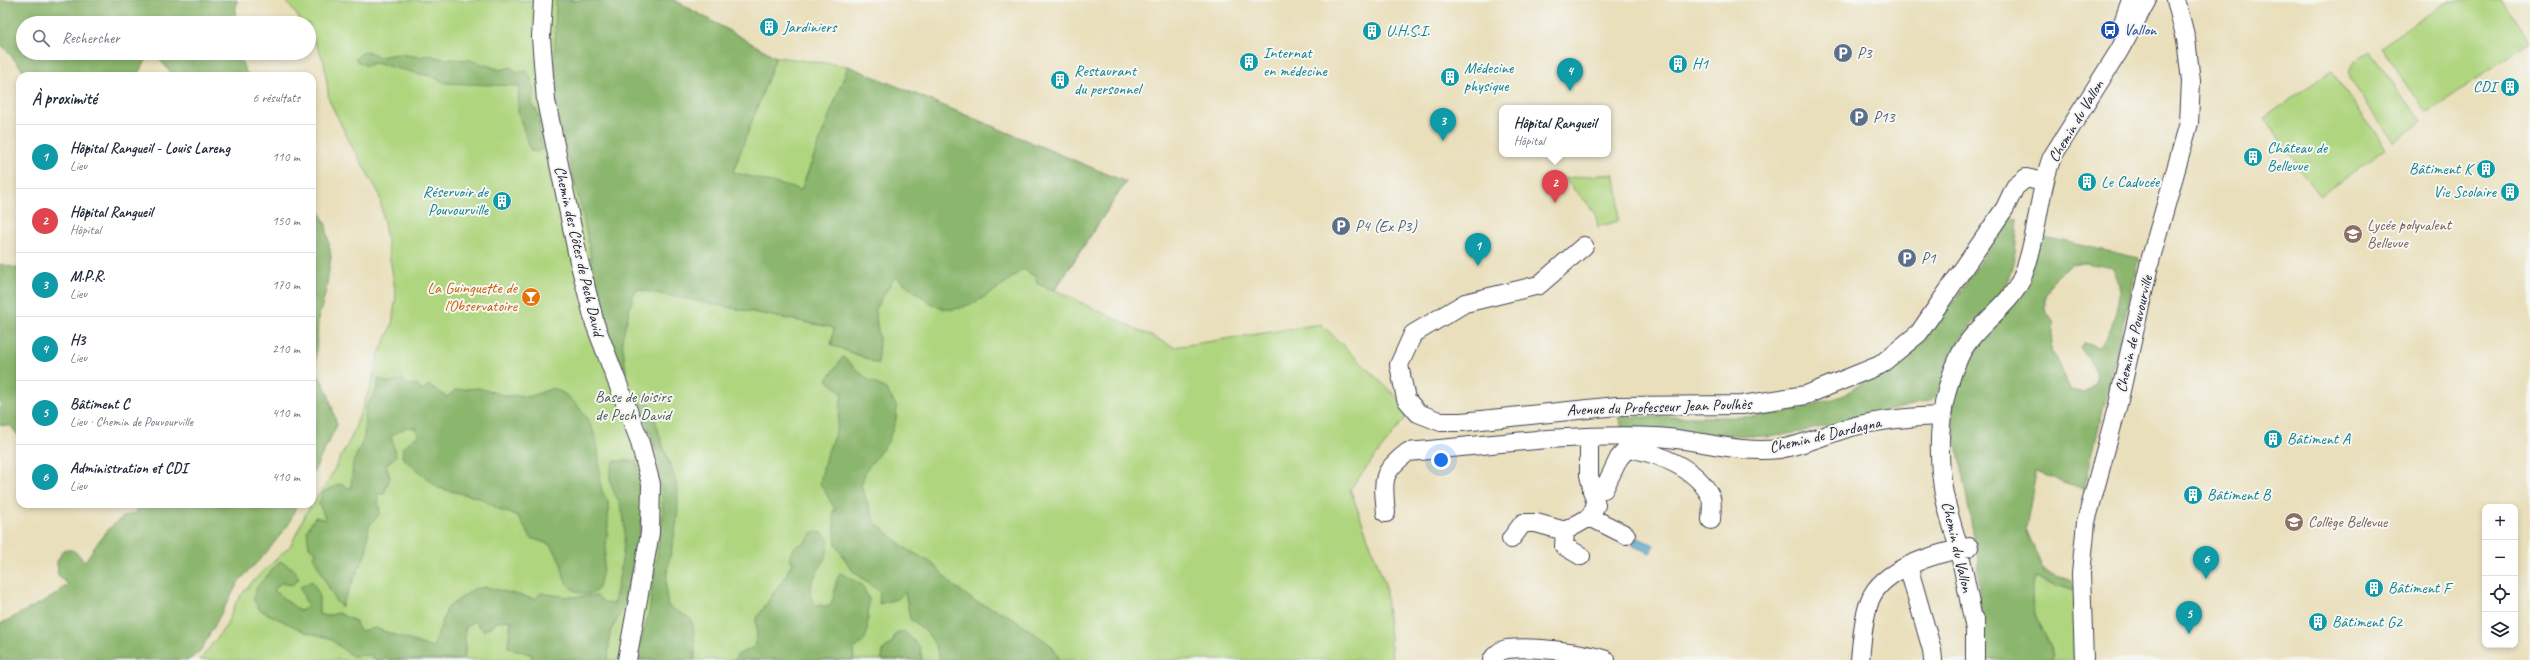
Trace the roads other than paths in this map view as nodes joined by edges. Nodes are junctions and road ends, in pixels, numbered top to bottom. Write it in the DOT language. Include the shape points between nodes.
graph roads {
  1 [pos="543,0"];
  2 [pos="2131,0"];
  3 [pos="2147,0"];
  4 [pos="2175,3"];
  5 [pos="2037,190"];
  6 [pos="1584,246"];
  7 [pos="1942,416"];
  8 [pos="1589,438"];
  9 [pos="1592,490"];
  10 [pos="1386,513"];
  11 [pos="1590,516"];
  12 [pos="1710,520"];
  13 [pos="1565,531"];
  14 [pos="1626,535"];
  15 [pos="1511,539"];
  16 [pos="1964,548"];
  17 [pos="1581,556"];
  18 [pos="1908,566"];
  19 [pos="627,660"];
  20 [pos="1492,660"];
  21 [pos="1606,660"];
  22 [pos="1860,660"];
  23 [pos="1933,660"];
  24 [pos="1975,660"];
  25 [pos="2084,660"];
  1 -- 19 [label="street, Chemin des Côtes de Pech David" via="541,37 546,101 580,263 595,324 639,439 651,484 650,533"];
  2 -- 5 [label="street, Chemin du Vallon" via="2113,46 2045,149"];
  3 -- 5 [label="street, Chemin du Vallon" via="2119,51 2058,145"];
  4 -- 25 [label="street, Chemin de Pouvourville" via="2186,39 2191,81 2189,123 2150,261 2122,389 2086,522 2081,574"];
  5 -- 6 [label="street, Avenue du Professeur Jean Poulhès" via="2026,178 2015,186 2005,208 1920,333 1880,365 1806,395 1742,405 1617,406 1462,422 1440,422 1418,413 1406,399 1399,365 1413,334 1465,303 1539,285"];
  5 -- 7 [label="street, Chemin du Vallon" via="2026,268 2010,295 1968,341 1953,373"];
  7 -- 8 [label="street, Chemin de Dardagna" via="1891,419 1854,426 1780,449 1742,450 1657,437"];
  7 -- 16 [label="street, Chemin du Vallon" via="1943,489"];
  8 -- 9 [label="street"];
  8 -- 10 [label="street, Chemin de Dardagna" via="1408,452 1390,465 1383,483"];
  9 -- 11 [label="street" via="1596,505"];
  9 -- 12 [label="street" via="1604,489 1619,458 1628,448 1646,451 1701,480 1712,500"];
  11 -- 13 [label="street"];
  11 -- 14 [label="street"];
  13 -- 15 [label="street" via="1536,523 1523,523"];
  13 -- 17 [label="street" via="1564,546"];
  16 -- 18 [label="street"];
  16 -- 24 [label="street, Chemin du Vallon" via="1976,606"];
  18 -- 22 [label="street" via="1889,575 1870,599"];
  18 -- 23 [label="street"];
  20 -- 21 [label="street" via="1505,650 1519,649 1589,654"];
}
